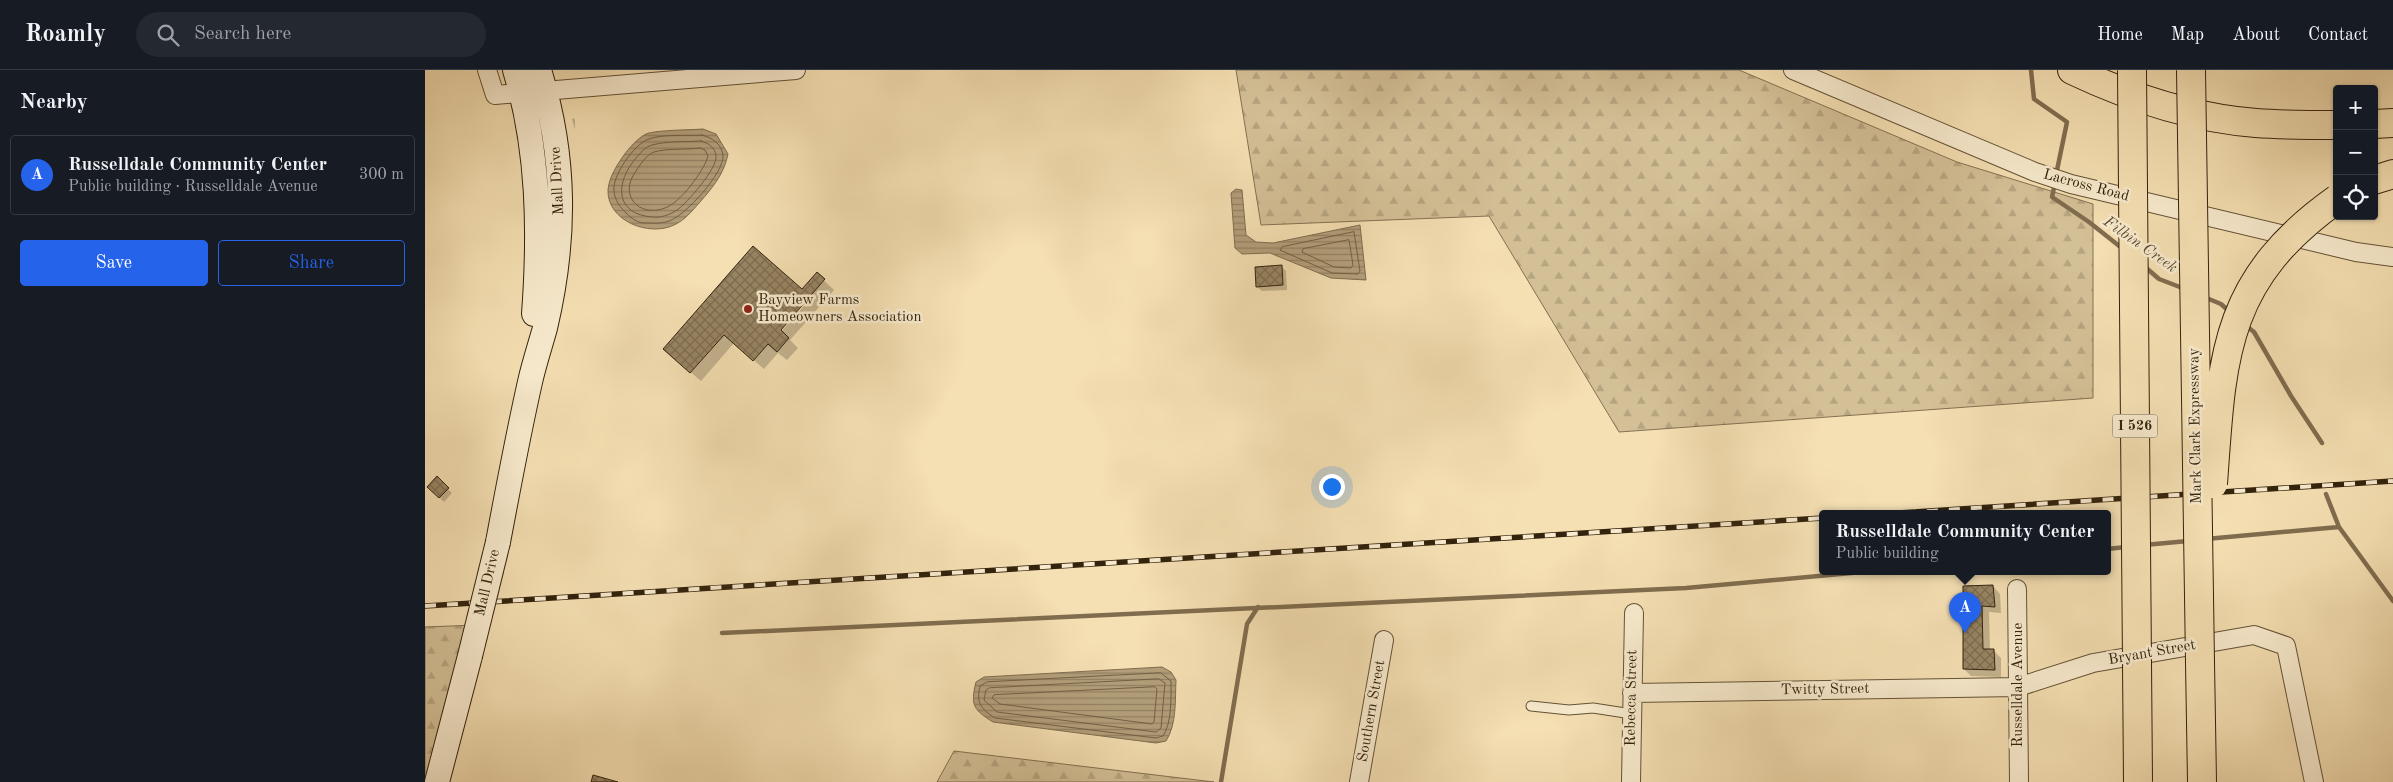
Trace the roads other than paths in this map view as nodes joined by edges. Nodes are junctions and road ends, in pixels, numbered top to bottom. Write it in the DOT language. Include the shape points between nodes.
graph roads {
  1 [pos="487,70"];
  2 [pos="796,70"];
  3 [pos="1793,70"];
  4 [pos="2072,70"];
  5 [pos="2132,70"];
  6 [pos="2191,70"];
  7 [pos="542,80"];
  8 [pos="519,81"];
  9 [pos="2333,125"];
  10 [pos="2393,174"];
  11 [pos="2378,179"];
  12 [pos="2333,202"];
  13 [pos="2393,257"];
  14 [pos="530,382"];
  15 [pos="2017,589"];
  16 [pos="1633,613"];
  17 [pos="1384,640"];
  18 [pos="2200,662"];
  19 [pos="2018,687"];
  20 [pos="1632,694"];
  21 [pos="1531,706"];
  22 [pos="1632,714"];
  23 [pos="437,782"];
  24 [pos="1359,782"];
  25 [pos="1631,782"];
  26 [pos="2019,782"];
  27 [pos="2139,782"];
  28 [pos="2202,782"];
  29 [pos="2314,782"];
  1 -- 8 [label="street" via="495,95"];
  2 -- 7 [label="street"];
  3 -- 13 [label="street, Lacross Road" via="2035,172 2071,184 2356,252"];
  4 -- 9 [label="highway, bridge" via="2109,88 2207,116 2255,123"];
  5 -- 27 [label="highway, I 526, bridge"];
  6 -- 18 [label="highway, Mark Clark Expressway, bridge"];
  7 -- 8 [label="street"];
  7 -- 14 [label="street, Mall Drive" via="555,130 561,225 545,327"];
  8 -- 14 [label="street, Mall Drive" via="537,197 538,248"];
  10 -- 11 [label="highway"];
  12 -- 18 [label="highway, bridge" via="2282,246 2249,289 2234,322 2220,393"];
  14 -- 23 [label="street, Mall Drive, bridge" via="498,542"];
  15 -- 19 [label="street, Russelldale Avenue"];
  16 -- 20 [label="street, Rebecca Street"];
  17 -- 24 [label="street, Southern Street"];
  18 -- 28 [label="highway, Mark Clark Expressway"];
  19 -- 20 [label="street, Twitty Street"];
  19 -- 26 [label="street, Russelldale Avenue"];
  19 -- 29 [label="street, Bryant Street" via="2093,663 2254,635 2286,646"];
  20 -- 22 [label="street, Rebecca Street"];
  21 -- 22 [label="lane" via="1569,710 1593,708"];
  22 -- 25 [label="street, Rebecca Street"];
}
